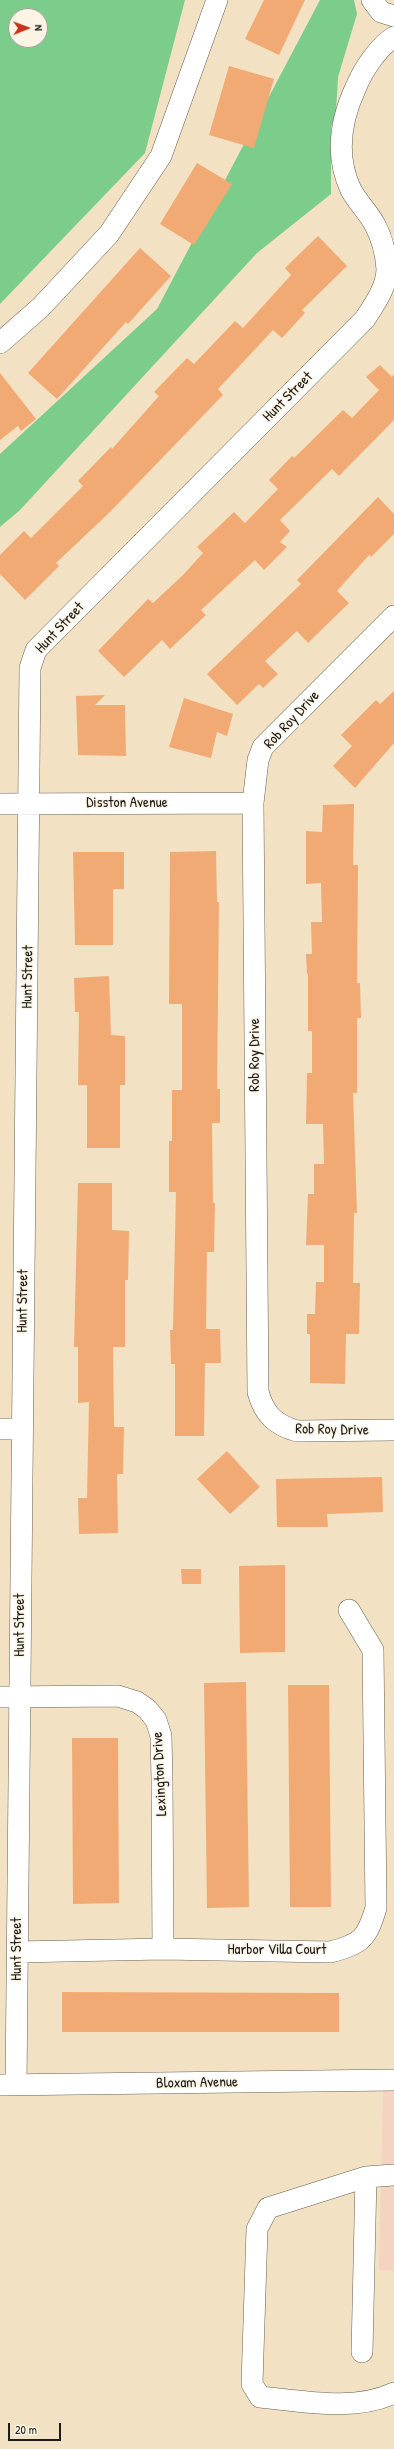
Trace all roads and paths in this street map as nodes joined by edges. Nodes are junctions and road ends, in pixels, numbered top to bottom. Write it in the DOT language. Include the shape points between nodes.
graph roads {
  1 [pos="217,0"];
  2 [pos="372,0"];
  3 [pos="394,16"];
  4 [pos="394,37"];
  5 [pos="390,255"];
  6 [pos="0,343"];
  7 [pos="394,616"];
  8 [pos="30,803"];
  9 [pos="254,803"];
  10 [pos="0,804"];
  11 [pos="0,1429"];
  12 [pos="21,1429"];
  13 [pos="394,1430"];
  14 [pos="349,1610"];
  15 [pos="10,1698"];
  16 [pos="11,1943"];
  17 [pos="163,1949"];
  18 [pos="394,2080"];
  19 [pos="8,2085"];
  20 [pos="394,2175"];
  21 [pos="366,2177"];
  22 [pos="362,2352"];
  23 [pos="394,2393"];
  1 -- 6 [label="street" via="161,156 109,234 40,307"];
  2 -- 3 [label="street" via="381,12"];
  4 -- 5 [label="street, Hunt Street" via="360,78 348,104 340,149 343,169 352,191 375,225"];
  5 -- 8 [label="street, Hunt Street" via="383,285 365,319 36,650 30,668 29,689"];
  7 -- 9 [label="street, Rob Roy Drive" via="263,747 258,760"];
  8 -- 9 [label="street, Disston Avenue"];
  8 -- 10 [label="street, Disston Avenue"];
  8 -- 12 [label="street, Hunt Street"];
  9 -- 13 [label="street, Rob Roy Drive" via="258,1392 262,1406 270,1418 282,1427 297,1431"];
  11 -- 12 [label="street"];
  12 -- 15 [label="street, Hunt Street"];
  14 -- 17 [label="street, Harbor Villa Court" via="373,1650 376,1908 369,1931 352,1946 330,1952"];
  15 -- 16 [label="street, Hunt Street"];
  15 -- 17 [label="street, Lexington Drive" via="118,1696 137,1702 148,1709 156,1720 161,1736"];
  16 -- 17 [label="street, Harbor Villa Court"];
  16 -- 19 [label="street, Hunt Street"];
  18 -- 19 [label="street, Bloxam Avenue"];
  20 -- 21 [label="street"];
  21 -- 22 [label="street"];
  21 -- 23 [label="street" via="268,2208 257,2229 252,2384 260,2397 350,2404 383,2398"];
}
